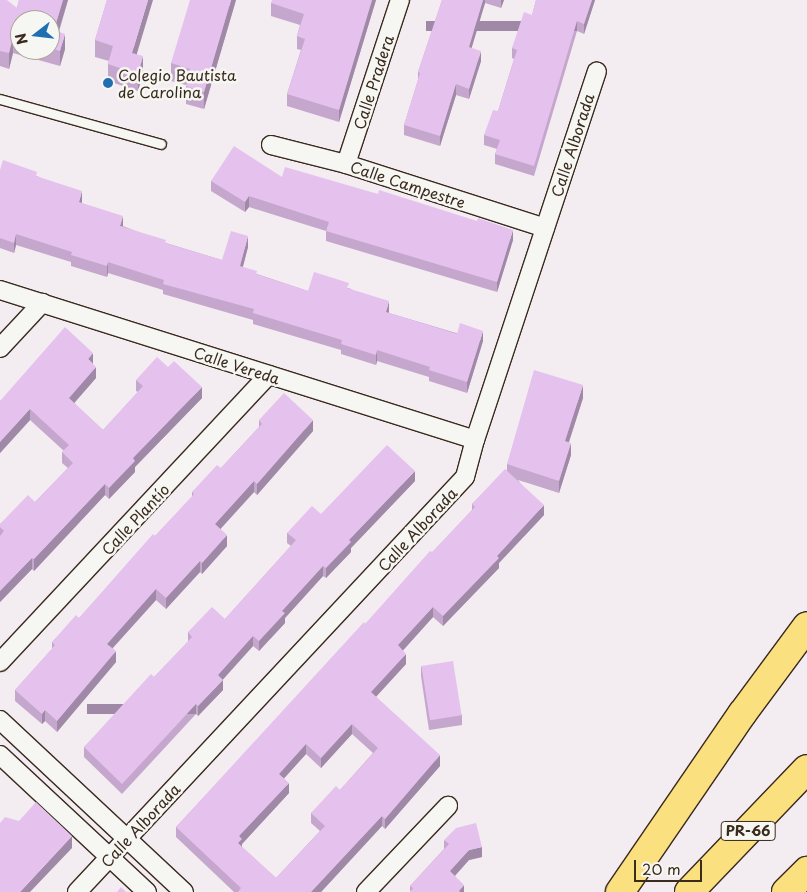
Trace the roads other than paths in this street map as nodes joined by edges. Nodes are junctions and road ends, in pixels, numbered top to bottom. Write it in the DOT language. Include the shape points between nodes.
graph roads {
  1 [pos="400,0"];
  2 [pos="596,72"];
  3 [pos="0,99"];
  4 [pos="161,144"];
  5 [pos="270,145"];
  6 [pos="346,164"];
  7 [pos="545,228"];
  8 [pos="0,290"];
  9 [pos="42,303"];
  10 [pos="0,348"];
  11 [pos="269,375"];
  12 [pos="475,440"];
  13 [pos="807,626"];
  14 [pos="0,662"];
  15 [pos="0,720"];
  16 [pos="0,755"];
  17 [pos="807,769"];
  18 [pos="448,806"];
  19 [pos="127,838"];
  20 [pos="110,857"];
  21 [pos="77,892"];
  22 [pos="147,892"];
  23 [pos="184,892"];
  24 [pos="366,892"];
  25 [pos="620,892"];
  26 [pos="689,892"];
  1 -- 6 [label="street, Calle Pradera"];
  2 -- 7 [label="street, Calle Alborada"];
  3 -- 4 [label="lane"];
  5 -- 6 [label="street, Calle Campestre"];
  6 -- 7 [label="street, Calle Campestre"];
  7 -- 12 [label="street, Calle Alborada"];
  8 -- 9 [label="street, Calle Vereda"];
  9 -- 10 [label="street"];
  9 -- 11 [label="street, Calle Vereda"];
  11 -- 12 [label="street, Calle Vereda"];
  11 -- 14 [label="street, Calle Plantío"];
  12 -- 19 [label="street, Calle Alborada" via="466,478"];
  13 -- 25 [label="highway" via="742,714"];
  15 -- 19 [label="street"];
  16 -- 20 [label="street"];
  17 -- 26 [label="highway, PR-66"];
  18 -- 24 [label="street"];
  19 -- 20 [label="street, Calle Alborada"];
  19 -- 23 [label="street"];
  20 -- 21 [label="street, Calle Alborada"];
  20 -- 22 [label="street"];
}
